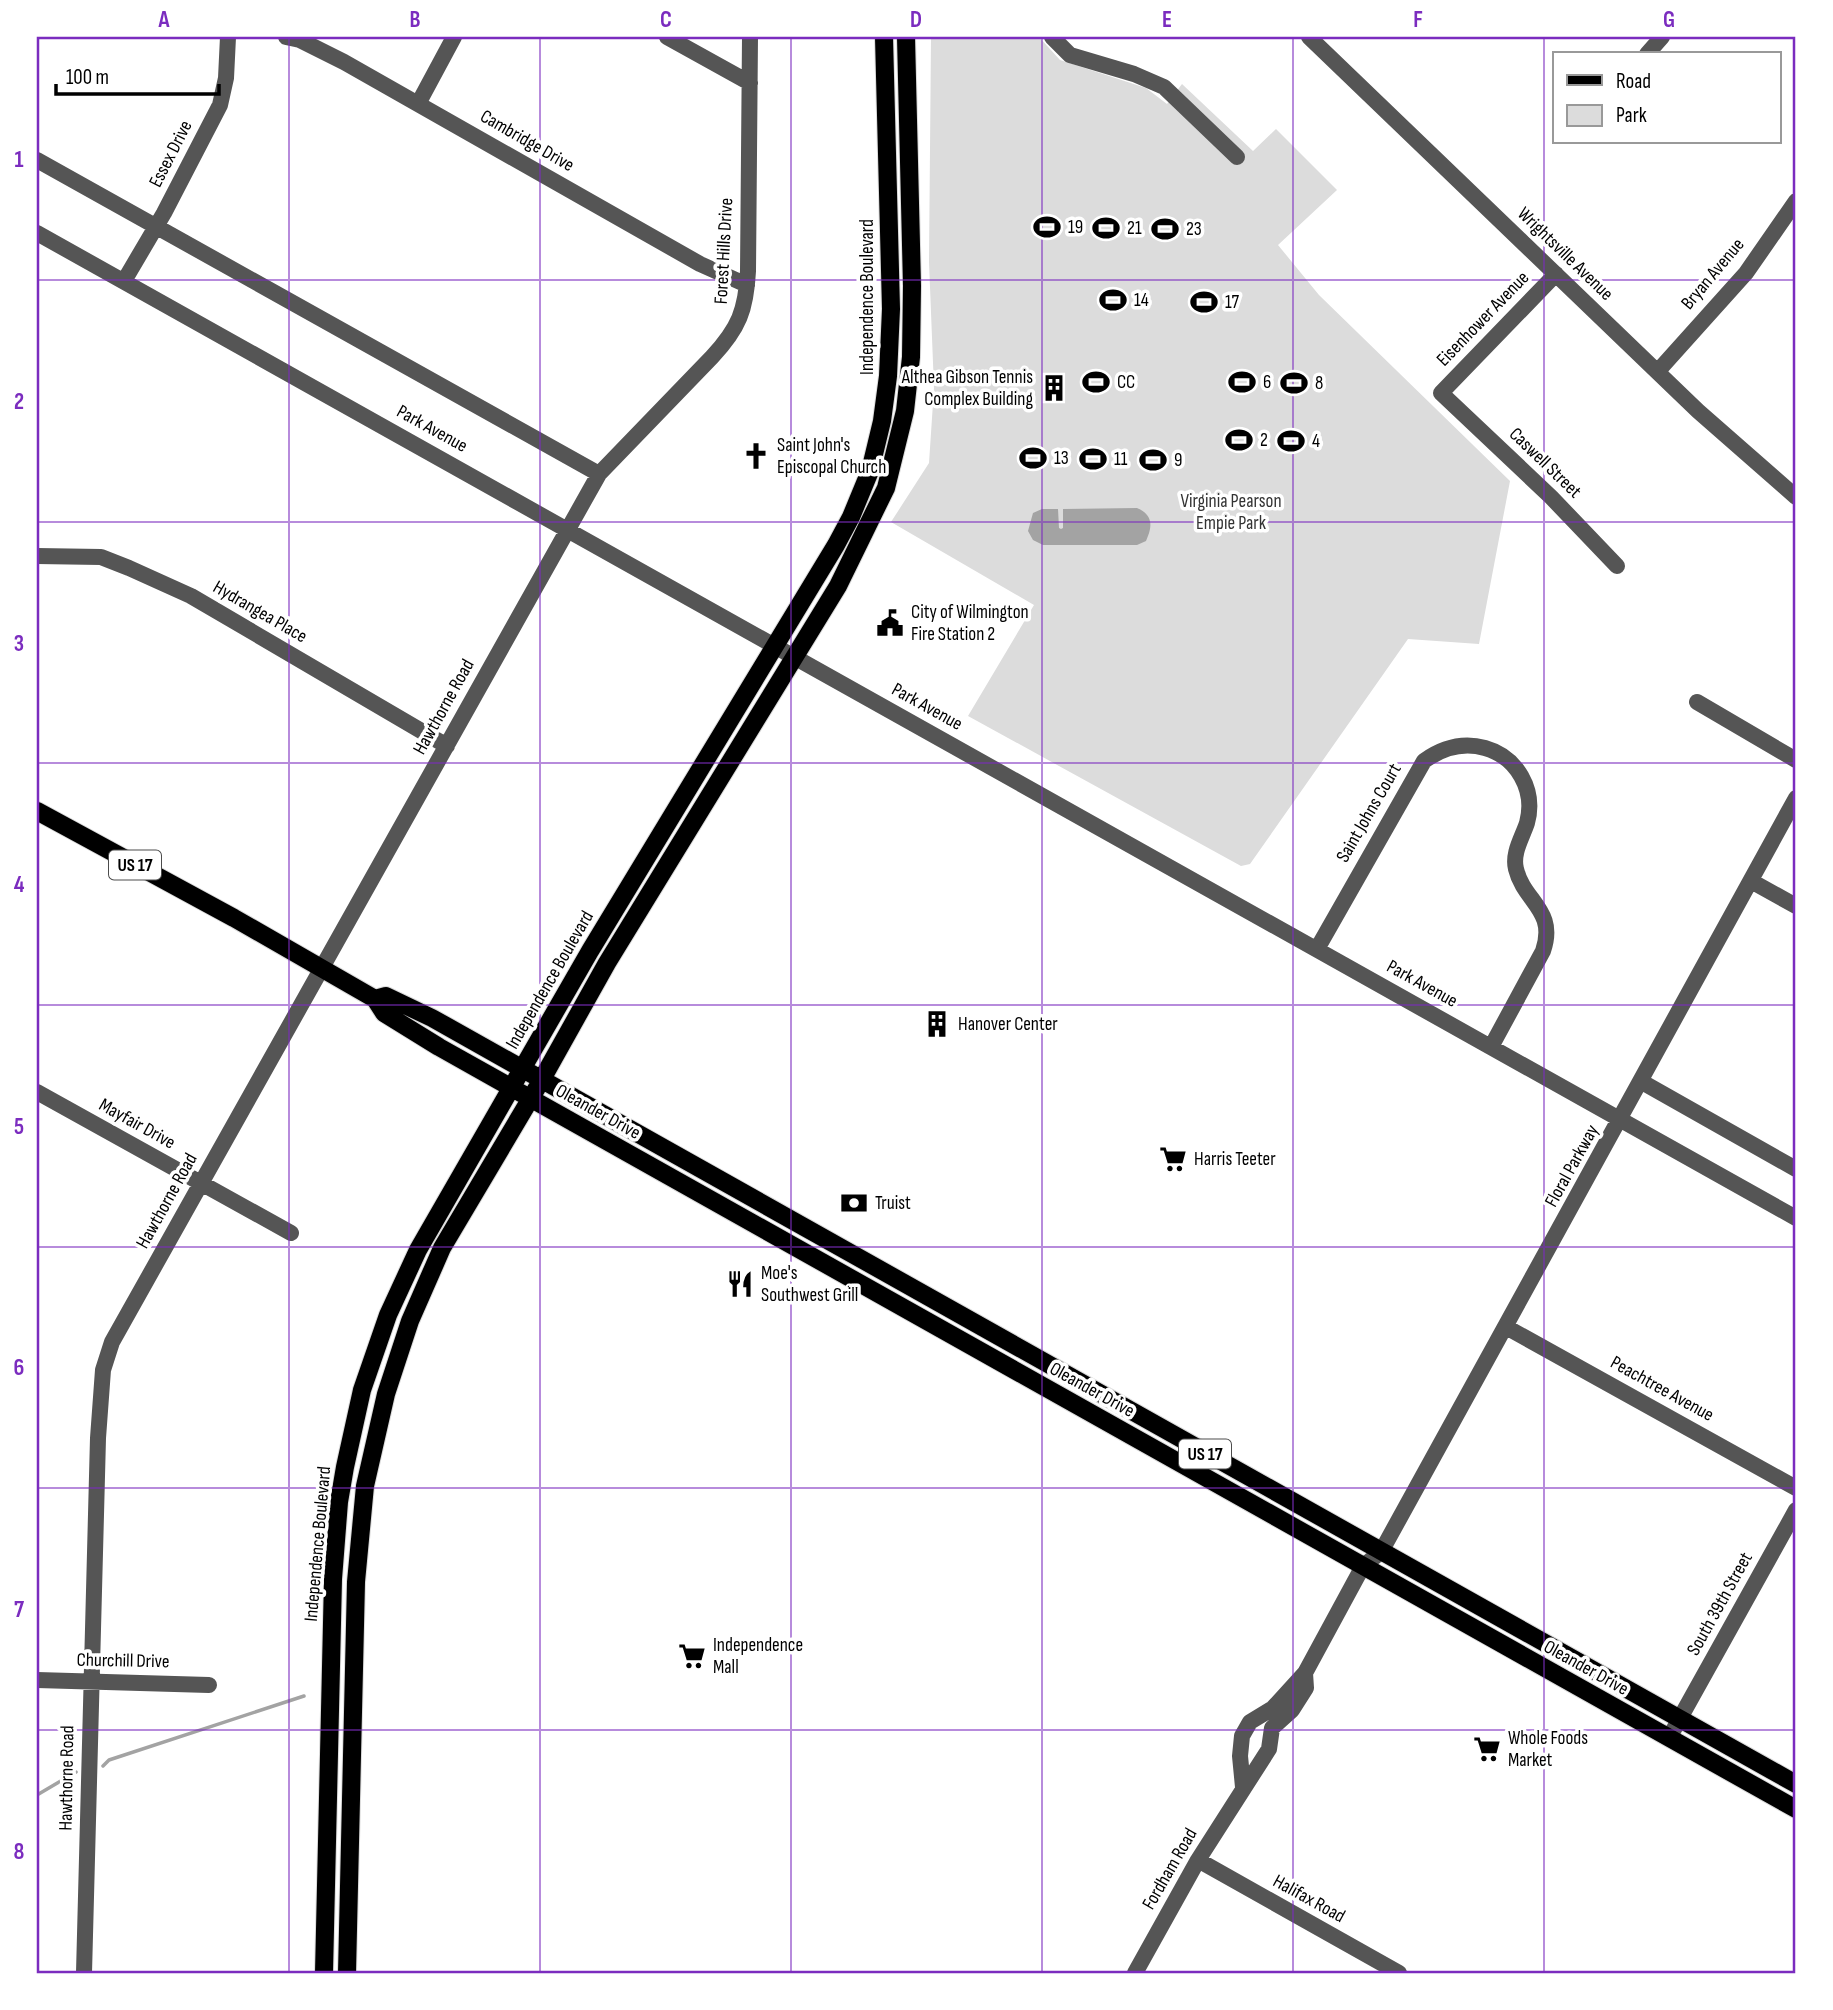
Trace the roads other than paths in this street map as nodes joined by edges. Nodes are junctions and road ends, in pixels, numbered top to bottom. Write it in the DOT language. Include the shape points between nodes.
graph roads {
  1 [pos="228,37"];
  2 [pos="286,37"];
  3 [pos="454,37"];
  4 [pos="667,37"];
  5 [pos="750,37"];
  6 [pos="884,37"];
  7 [pos="906,37"];
  8 [pos="1052,37"];
  9 [pos="1309,37"];
  10 [pos="1662,37"];
  11 [pos="1649,52"];
  12 [pos="750,83"];
  13 [pos="418,104"];
  14 [pos="1237,157"];
  15 [pos="37,160"];
  16 [pos="1796,201"];
  17 [pos="156,227"];
  18 [pos="37,233"];
  19 [pos="1556,274"];
  20 [pos="124,281"];
  21 [pos="747,285"];
  22 [pos="1658,371"];
  23 [pos="1441,393"];
  24 [pos="599,474"];
  25 [pos="1796,497"];
  26 [pos="567,529"];
  27 [pos="37,556"];
  28 [pos="1617,566"];
  29 [pos="775,646"];
  30 [pos="794,657"];
  31 [pos="1697,702"];
  32 [pos="447,746"];
  33 [pos="1796,760"];
  34 [pos="1796,798"];
  35 [pos="37,811"];
  36 [pos="1751,881"];
  37 [pos="1796,906"];
  38 [pos="1317,949"];
  39 [pos="321,968"];
  40 [pos="375,999"];
  41 [pos="1491,1047"];
  42 [pos="523,1069"];
  43 [pos="541,1081"];
  44 [pos="1642,1082"];
  45 [pos="513,1087"];
  46 [pos="37,1092"];
  47 [pos="530,1098"];
  48 [pos="1621,1119"];
  49 [pos="1796,1169"];
  50 [pos="201,1183"];
  51 [pos="1796,1218"];
  52 [pos="291,1233"];
  53 [pos="1507,1327"];
  54 [pos="1796,1488"];
  55 [pos="1796,1510"];
  56 [pos="1381,1552"];
  57 [pos="1363,1566"];
  58 [pos="333,1579"];
  59 [pos="1305,1673"];
  60 [pos="37,1680"];
  61 [pos="90,1682"];
  62 [pos="209,1685"];
  63 [pos="354,1698"];
  64 [pos="1680,1719"];
  65 [pos="1669,1738"];
  66 [pos="1796,1784"];
  67 [pos="1243,1787"];
  68 [pos="1796,1810"];
  69 [pos="1198,1860"];
  70 [pos="83,1973"];
  71 [pos="324,1973"];
  72 [pos="347,1973"];
  73 [pos="1135,1973"];
  74 [pos="1399,1973"];
  1 -- 17 [label="street, Essex Drive" via="220,105"];
  2 -- 13 [label="street, Cambridge Drive" via="325,52"];
  3 -- 13 [label="street"];
  4 -- 12 [label="street"];
  5 -- 12 [label="street, Forest Hills Drive"];
  6 -- 29 [label="main road, Independence Boulevard" via="891,346 882,421 870,471 851,517"];
  7 -- 30 [label="main road" via="912,286 905,411 876,511 838,586"];
  8 -- 14 [label="street" via="1070,55 1164,87"];
  9 -- 19 [label="street, Wrightsville Avenue"];
  10 -- 11 [label="street"];
  12 -- 21 [label="street, Forest Hills Drive"];
  13 -- 21 [label="street, Cambridge Drive" via="700,264"];
  15 -- 17 [label="street"];
  16 -- 22 [label="street, Bryan Avenue" via="1746,273"];
  17 -- 20 [label="street, Essex Drive"];
  17 -- 24 [label="street"];
  18 -- 20 [label="street, Park Avenue"];
  19 -- 22 [label="street, Wrightsville Avenue"];
  19 -- 23 [label="street, Eisenhower Avenue"];
  20 -- 26 [label="street, Park Avenue"];
  21 -- 24 [label="street, Forest Hills Drive" via="741,317 730,338"];
  22 -- 25 [label="street, Wrightsville Avenue"];
  23 -- 28 [label="street, Caswell Street"];
  24 -- 26 [label="street, Forest Hills Drive"];
  26 -- 29 [label="street, Park Avenue"];
  26 -- 32 [label="street, Hawthorne Road"];
  27 -- 32 [label="street, Hydrangea Place" via="101,557 191,596"];
  29 -- 30 [label="street, Park Avenue"];
  29 -- 42 [label="main road, Independence Boulevard"];
  30 -- 38 [label="street, Park Avenue"];
  30 -- 43 [label="main road" via="607,963"];
  31 -- 33 [label="street"];
  32 -- 39 [label="street, Hawthorne Road"];
  34 -- 36 [label="street, Floral Parkway"];
  35 -- 39 [label="main road, Oleander Drive / US 17"];
  36 -- 37 [label="street"];
  36 -- 44 [label="street, Floral Parkway"];
  38 -- 41 [label="street, Park Avenue"];
  38 -- 41 [label="street, Saint Johns Court" via="1422,764 1443,750 1462,745 1499,753 1517,768 1527,788 1528,816 1515,865 1522,885 1542,913 1547,934 1543,951"];
  39 -- 40 [label="main road, Oleander Drive / US 17"];
  39 -- 50 [label="street, Hawthorne Road"];
  40 -- 42 [label="main road, Oleander Drive / US 17" via="386,996"];
  40 -- 45 [label="main road, Oleander Drive / US 17" via="384,1013"];
  41 -- 48 [label="street, Park Avenue"];
  42 -- 43 [label="main road, Oleander Drive / US 17"];
  42 -- 45 [label="main road, Independence Boulevard"];
  43 -- 47 [label="main road"];
  43 -- 56 [label="main road, Oleander Drive / US 17"];
  44 -- 48 [label="street, Floral Parkway"];
  44 -- 49 [label="street"];
  45 -- 47 [label="main road, Oleander Drive / US 17"];
  45 -- 58 [label="main road, Independence Boulevard" via="418,1250 388,1315 362,1390 345,1467"];
  46 -- 50 [label="street, Mayfair Drive"];
  47 -- 57 [label="main road, Oleander Drive / US 17"];
  47 -- 63 [label="main road" via="435,1262 386,1394 361,1518"];
  48 -- 51 [label="street, Park Avenue"];
  48 -- 53 [label="street, Floral Parkway"];
  50 -- 52 [label="street, Mayfair Drive"];
  50 -- 61 [label="street, Hawthorne Road" via="111,1342 103,1370"];
  53 -- 54 [label="street, Peachtree Avenue"];
  53 -- 56 [label="street, Floral Parkway"];
  55 -- 64 [label="street, South 39th Street"];
  56 -- 57 [label="street, Fordham Road"];
  56 -- 64 [label="main road, Oleander Drive / US 17"];
  57 -- 59 [label="street, Fordham Road"];
  57 -- 65 [label="main road, Oleander Drive / US 17"];
  58 -- 63 [label="main road" via="342,1684"];
  58 -- 71 [label="main road, Independence Boulevard"];
  59 -- 67 [label="street, Fordham Road" via="1306,1688 1300,1700 1272,1728 1269,1749"];
  59 -- 67 [label="street, Fordham Road" via="1273,1709 1251,1722 1242,1736"];
  60 -- 61 [label="street, Churchill Drive"];
  61 -- 62 [label="street, Churchill Drive"];
  61 -- 70 [label="street, Hawthorne Road"];
  63 -- 72 [label="main road"];
  64 -- 65 [label="street, South 39th Street"];
  64 -- 66 [label="main road, Oleander Drive / US 17"];
  65 -- 68 [label="main road, Oleander Drive / US 17"];
  67 -- 69 [label="street, Fordham Road"];
  69 -- 73 [label="street, Fordham Road"];
  69 -- 74 [label="street, Halifax Road"];
}
